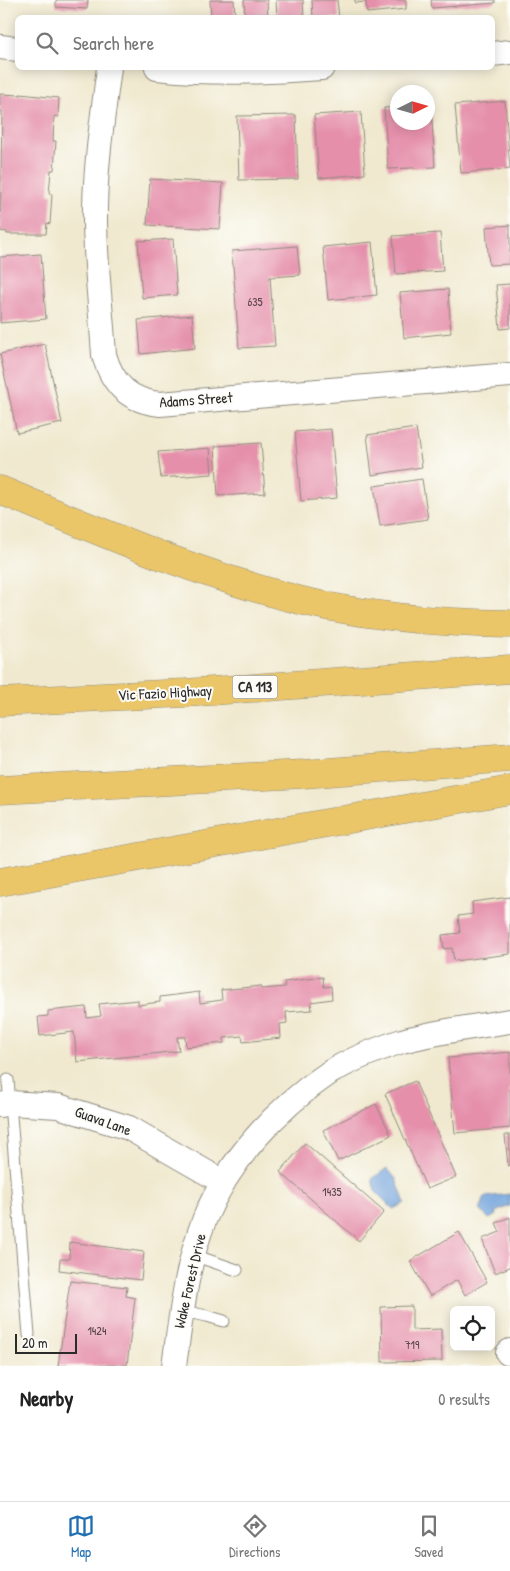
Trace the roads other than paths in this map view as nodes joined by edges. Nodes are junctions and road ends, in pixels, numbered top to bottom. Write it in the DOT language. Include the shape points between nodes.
graph roads {
  1 [pos="0,47"];
  2 [pos="15,49"];
  3 [pos="510,52"];
  4 [pos="495,54"];
  5 [pos="109,70"];
  6 [pos="177,70"];
  7 [pos="288,70"];
  8 [pos="510,375"];
  9 [pos="0,490"];
  10 [pos="510,624"];
  11 [pos="510,669"];
  12 [pos="0,702"];
  13 [pos="510,758"];
  14 [pos="0,790"];
  15 [pos="510,790"];
  16 [pos="0,882"];
  17 [pos="510,1021"];
  18 [pos="6,1096"];
  19 [pos="223,1182"];
  20 [pos="193,1256"];
  21 [pos="237,1270"];
  22 [pos="182,1311"];
  23 [pos="224,1321"];
  24 [pos="30,1336"];
  25 [pos="174,1366"];
  1 -- 2 [label="street"];
  3 -- 4 [label="street"];
  5 -- 8 [label="street, Adams Street" via="96,170 96,241 104,355 114,379 127,393 140,400 160,404"];
  6 -- 7 [label="street"];
  9 -- 10 [label="highway" via="158,555 304,601 424,621"];
  11 -- 12 [label="highway, Vic Fazio Highway / CA 113" via="185,693"];
  13 -- 14 [label="highway" via="303,774"];
  15 -- 16 [label="highway"];
  17 -- 19 [label="street, Wake Forest Drive" via="402,1041 364,1055 330,1073 288,1104 253,1141"];
  18 -- 19 [label="street, Guava Lane" via="58,1106 129,1128"];
  18 -- 24 [label="lane"];
  19 -- 20 [label="street, Wake Forest Drive" via="205,1218"];
  20 -- 21 [label="lane"];
  20 -- 22 [label="street, Wake Forest Drive"];
  22 -- 23 [label="lane"];
  22 -- 25 [label="street, Wake Forest Drive"];
}
